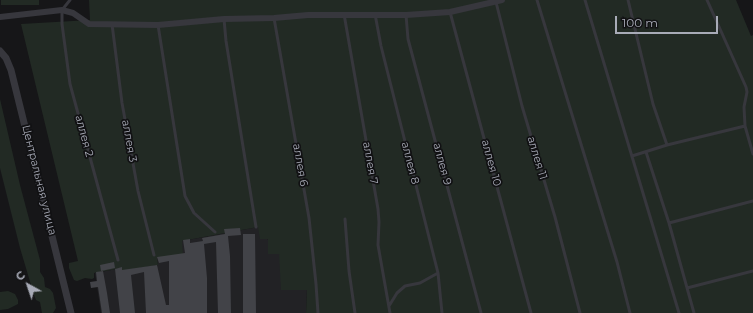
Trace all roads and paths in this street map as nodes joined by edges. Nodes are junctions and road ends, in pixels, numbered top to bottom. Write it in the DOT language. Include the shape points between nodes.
graph roads {
  1 [pos="70,0"];
  2 [pos="537,0"];
  3 [pos="585,0"];
  4 [pos="628,0"];
  5 [pos="707,0"];
  6 [pos="499,1"];
  7 [pos="62,10"];
  8 [pos="450,12"];
  9 [pos="344,14"];
  10 [pos="375,14"];
  11 [pos="406,15"];
  12 [pos="0,17"];
  13 [pos="274,18"];
  14 [pos="224,19"];
  15 [pos="112,24"];
  16 [pos="158,25"];
  17 [pos="1,53"];
  18 [pos="745,126"];
  19 [pos="667,145"];
  20 [pos="646,152"];
  21 [pos="753,154"];
  22 [pos="632,156"];
  23 [pos="753,201"];
  24 [pos="345,219"];
  25 [pos="669,223"];
  26 [pos="256,227"];
  27 [pos="215,232"];
  28 [pos="154,255"];
  29 [pos="118,260"];
  30 [pos="753,271"];
  31 [pos="438,273"];
  32 [pos="687,288"];
  33 [pos="389,306"];
  34 [pos="71,313"];
  35 [pos="318,313"];
  36 [pos="354,313"];
  37 [pos="390,313"];
  38 [pos="442,313"];
  39 [pos="481,313"];
  40 [pos="531,313"];
  41 [pos="580,313"];
  42 [pos="630,313"];
  43 [pos="679,313"];
  44 [pos="694,313"];
  1 -- 7 [label="lane"];
  2 -- 42 [label="lane" via="617,262"];
  3 -- 22 [label="lane"];
  4 -- 19 [label="lane" via="653,104"];
  5 -- 18 [label="lane" via="746,87"];
  6 -- 8 [label="street"];
  6 -- 41 [label="lane, аллея 11" via="522,106"];
  7 -- 12 [label="street"];
  7 -- 15 [label="street" via="73,13 89,24"];
  7 -- 29 [label="lane, аллея 2" via="70,84"];
  8 -- 11 [label="street"];
  8 -- 40 [label="lane, аллея 10"];
  9 -- 10 [label="street"];
  9 -- 13 [label="street"];
  9 -- 33 [label="lane, аллея 7" via="378,209 378,245"];
  10 -- 11 [label="street"];
  10 -- 31 [label="lane, аллея 8"];
  11 -- 39 [label="lane, аллея 9" via="408,39"];
  13 -- 14 [label="street"];
  13 -- 35 [label="lane, аллея 6" via="308,218"];
  14 -- 16 [label="street"];
  14 -- 26 [label="lane"];
  15 -- 16 [label="street"];
  15 -- 28 [label="lane, аллея 3" via="122,103"];
  16 -- 27 [label="lane" via="185,196 194,213"];
  17 -- 34 [label="street, Центральная улица" via="11,70"];
  18 -- 19 [label="lane"];
  18 -- 21 [label="lane"];
  19 -- 20 [label="lane"];
  20 -- 22 [label="lane"];
  20 -- 25 [label="lane"];
  22 -- 43 [label="lane"];
  23 -- 25 [label="lane"];
  24 -- 36 [label="lane"];
  25 -- 32 [label="lane"];
  30 -- 32 [label="lane"];
  31 -- 33 [label="lane" via="420,283 405,286 396,293"];
  31 -- 38 [label="lane, аллея 8"];
  32 -- 44 [label="lane"];
  33 -- 37 [label="lane, аллея 7"];
}
